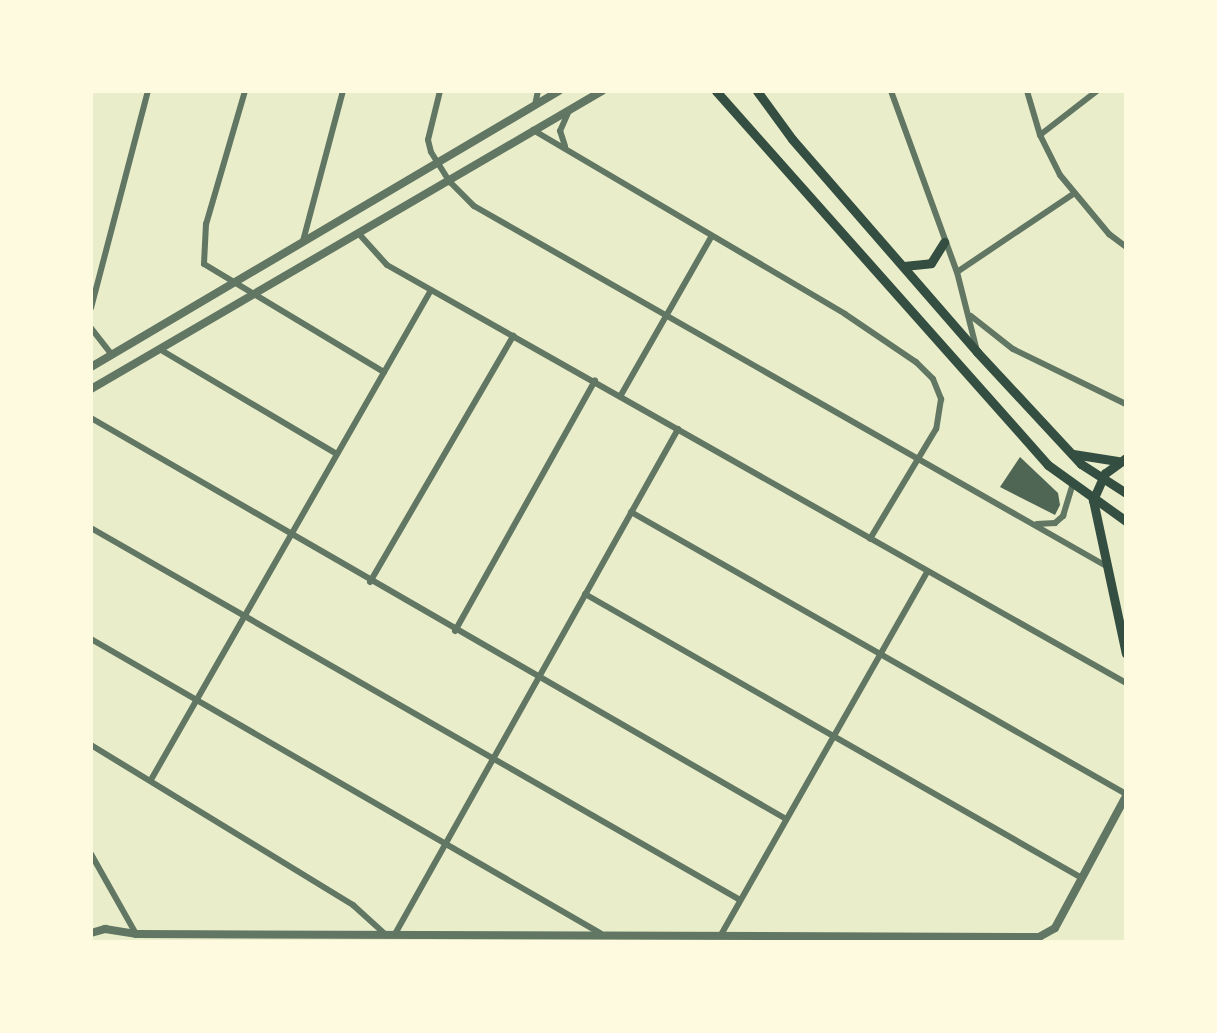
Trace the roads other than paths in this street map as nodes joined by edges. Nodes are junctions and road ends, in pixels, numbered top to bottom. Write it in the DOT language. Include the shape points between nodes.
graph roads {
  1 [pos="148,91"];
  2 [pos="245,91"];
  3 [pos="343,91"];
  4 [pos="440,91"];
  5 [pos="538,91"];
  6 [pos="559,91"];
  7 [pos="602,91"];
  8 [pos="716,91"];
  9 [pos="757,91"];
  10 [pos="891,91"];
  11 [pos="1027,91"];
  12 [pos="1097,91"];
  13 [pos="534,105"];
  14 [pos="569,111"];
  15 [pos="533,130"];
  16 [pos="1040,135"];
  17 [pos="566,148"];
  18 [pos="438,164"];
  19 [pos="450,182"];
  20 [pos="1073,194"];
  21 [pos="360,235"];
  22 [pos="711,237"];
  23 [pos="944,242"];
  24 [pos="303,243"];
  25 [pos="1126,247"];
  26 [pos="904,266"];
  27 [pos="957,272"];
  28 [pos="235,285"];
  29 [pos="431,290"];
  30 [pos="256,296"];
  31 [pos="91,308"];
  32 [pos="667,314"];
  33 [pos="971,316"];
  34 [pos="91,328"];
  35 [pos="513,336"];
  36 [pos="161,351"];
  37 [pos="977,352"];
  38 [pos="113,355"];
  39 [pos="91,367"];
  40 [pos="384,372"];
  41 [pos="595,380"];
  42 [pos="91,389"];
  43 [pos="621,395"];
  44 [pos="1126,404"];
  45 [pos="91,418"];
  46 [pos="678,429"];
  47 [pos="1070,453"];
  48 [pos="337,454"];
  49 [pos="919,458"];
  50 [pos="1122,459"];
  51 [pos="1101,478"];
  52 [pos="1072,486"];
  53 [pos="1126,493"];
  54 [pos="1093,500"];
  55 [pos="631,512"];
  56 [pos="1126,520"];
  57 [pos="1032,522"];
  58 [pos="91,527"];
  59 [pos="290,536"];
  60 [pos="870,539"];
  61 [pos="1110,568"];
  62 [pos="927,572"];
  63 [pos="370,582"];
  64 [pos="585,594"];
  65 [pos="245,614"];
  66 [pos="455,631"];
  67 [pos="91,639"];
  68 [pos="880,653"];
  69 [pos="1126,654"];
  70 [pos="538,678"];
  71 [pos="1126,683"];
  72 [pos="196,700"];
  73 [pos="834,735"];
  74 [pos="91,745"];
  75 [pos="493,760"];
  76 [pos="152,778"];
  77 [pos="1126,795"];
  78 [pos="786,819"];
  79 [pos="444,846"];
  80 [pos="91,854"];
  81 [pos="1080,877"];
  82 [pos="740,900"];
  83 [pos="91,933"];
  84 [pos="600,933"];
  85 [pos="722,933"];
  86 [pos="136,934"];
  87 [pos="385,934"];
  88 [pos="396,934"];
  1 -- 31 [label="street"];
  2 -- 28 [label="street" via="202,244 204,264"];
  3 -- 24 [label="street"];
  4 -- 18 [label="street" via="428,139"];
  5 -- 13 [label="street"];
  6 -- 13 [label="street"];
  7 -- 14 [label="street"];
  8 -- 52 [label="main road" via="988,400"];
  9 -- 26 [label="main road" via="792,139"];
  10 -- 23 [label="street"];
  11 -- 16 [label="street"];
  12 -- 16 [label="street"];
  13 -- 18 [label="street"];
  14 -- 15 [label="street"];
  14 -- 17 [label="street" via="560,131"];
  15 -- 17 [label="street"];
  15 -- 19 [label="street"];
  16 -- 20 [label="street"];
  17 -- 22 [label="street"];
  18 -- 19 [label="street"];
  18 -- 24 [label="street"];
  19 -- 21 [label="street"];
  19 -- 32 [label="street" via="491,217"];
  20 -- 25 [label="street"];
  20 -- 27 [label="street"];
  21 -- 29 [label="street" via="387,265"];
  21 -- 30 [label="street"];
  22 -- 32 [label="street"];
  22 -- 49 [label="street" via="845,314 916,362 933,379 941,410"];
  23 -- 26 [label="main road" via="931,263"];
  23 -- 27 [label="street"];
  24 -- 28 [label="street"];
  26 -- 37 [label="main road"];
  27 -- 33 [label="street"];
  28 -- 30 [label="street"];
  28 -- 38 [label="street"];
  29 -- 35 [label="street"];
  29 -- 40 [label="street"];
  30 -- 36 [label="street"];
  30 -- 40 [label="street"];
  32 -- 43 [label="street"];
  32 -- 49 [label="street"];
  33 -- 37 [label="street"];
  33 -- 44 [label="street" via="1013,349"];
  34 -- 38 [label="street"];
  35 -- 41 [label="street"];
  35 -- 63 [label="street"];
  36 -- 42 [label="street"];
  36 -- 48 [label="street"];
  37 -- 47 [label="main road"];
  38 -- 39 [label="street"];
  40 -- 48 [label="street"];
  41 -- 43 [label="street"];
  41 -- 66 [label="street"];
  43 -- 46 [label="street"];
  45 -- 59 [label="street"];
  46 -- 55 [label="street"];
  46 -- 60 [label="street"];
  47 -- 50 [label="main road"];
  47 -- 51 [label="main road"];
  48 -- 59 [label="street"];
  49 -- 57 [label="street"];
  49 -- 60 [label="street"];
  50 -- 51 [label="main road"];
  51 -- 53 [label="main road"];
  51 -- 54 [label="main road"];
  52 -- 54 [label="main road"];
  52 -- 57 [label="street" via="1063,516 1049,524"];
  54 -- 56 [label="main road"];
  54 -- 61 [label="main road"];
  55 -- 64 [label="street"];
  55 -- 68 [label="street"];
  57 -- 61 [label="street"];
  58 -- 65 [label="street"];
  59 -- 63 [label="street"];
  59 -- 65 [label="street"];
  60 -- 62 [label="street"];
  61 -- 69 [label="main road"];
  62 -- 68 [label="street"];
  62 -- 71 [label="street"];
  63 -- 66 [label="street"];
  64 -- 70 [label="street"];
  64 -- 73 [label="street"];
  65 -- 72 [label="street"];
  65 -- 75 [label="street"];
  66 -- 70 [label="street"];
  67 -- 72 [label="street"];
  68 -- 73 [label="street"];
  68 -- 77 [label="street"];
  70 -- 75 [label="street"];
  70 -- 78 [label="street"];
  72 -- 76 [label="street"];
  72 -- 79 [label="street"];
  73 -- 78 [label="street"];
  73 -- 81 [label="street"];
  74 -- 76 [label="street"];
  75 -- 79 [label="street"];
  75 -- 82 [label="street"];
  76 -- 87 [label="street" via="354,905"];
  77 -- 81 [label="street"];
  78 -- 82 [label="street"];
  79 -- 84 [label="street"];
  79 -- 88 [label="street"];
  80 -- 86 [label="street"];
  81 -- 85 [label="street" via="1048,935"];
  82 -- 85 [label="street"];
  83 -- 86 [label="street" via="105,929"];
  84 -- 85 [label="street"];
  84 -- 88 [label="street"];
  86 -- 87 [label="street"];
  87 -- 88 [label="street"];
}
